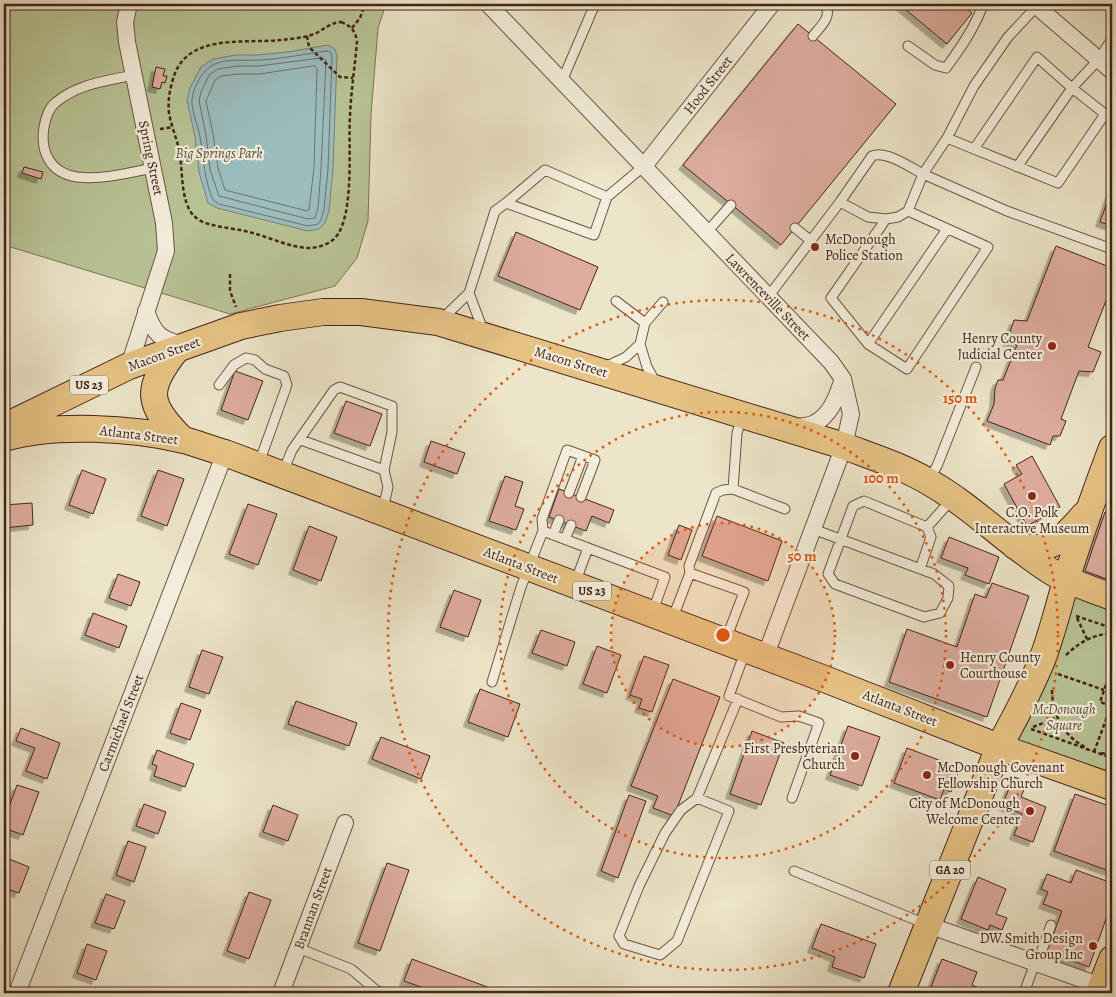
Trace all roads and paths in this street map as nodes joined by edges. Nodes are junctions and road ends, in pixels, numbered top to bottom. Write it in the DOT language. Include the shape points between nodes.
graph roads {
  1 [pos="128,4"];
  2 [pos="365,4"];
  3 [pos="488,4"];
  4 [pos="595,4"];
  5 [pos="772,4"];
  6 [pos="824,4"];
  7 [pos="979,4"];
  8 [pos="1036,5"];
  9 [pos="352,28"];
  10 [pos="307,36"];
  11 [pos="813,36"];
  12 [pos="1112,39"];
  13 [pos="908,46"];
  14 [pos="1099,59"];
  15 [pos="1112,71"];
  16 [pos="133,75"];
  17 [pos="353,78"];
  18 [pos="562,81"];
  19 [pos="1072,88"];
  20 [pos="947,138"];
  21 [pos="974,149"];
  22 [pos="644,166"];
  23 [pos="1016,167"];
  24 [pos="153,168"];
  25 [pos="923,174"];
  26 [pos="608,197"];
  27 [pos="840,202"];
  28 [pos="506,203"];
  29 [pos="731,205"];
  30 [pos="908,211"];
  31 [pos="886,219"];
  32 [pos="795,228"];
  33 [pos="948,229"];
  34 [pos="707,232"];
  35 [pos="810,240"];
  36 [pos="1112,249"];
  37 [pos="230,274"];
  38 [pos="469,293"];
  39 [pos="768,297"];
  40 [pos="616,301"];
  41 [pos="663,302"];
  42 [pos="146,311"];
  43 [pos="238,313"];
  44 [pos="438,322"];
  45 [pos="645,323"];
  46 [pos="484,335"];
  47 [pos="640,344"];
  48 [pos="868,344"];
  49 [pos="182,347"];
  50 [pos="129,366"];
  51 [pos="976,366"];
  52 [pos="598,370"];
  53 [pos="843,379"];
  54 [pos="219,385"];
  55 [pos="660,390"];
  56 [pos="742,415"];
  57 [pos="4,427"];
  58 [pos="786,429"];
  59 [pos="4,438"];
  60 [pos="183,440"];
  61 [pos="301,440"];
  62 [pos="844,446"];
  63 [pos="1112,449"];
  64 [pos="224,453"];
  65 [pos="583,456"];
  66 [pos="270,470"];
  67 [pos="384,470"];
  68 [pos="928,481"];
  69 [pos="733,489"];
  70 [pos="569,493"];
  71 [pos="581,497"];
  72 [pos="954,498"];
  73 [pos="1099,501"];
  74 [pos="784,509"];
  75 [pos="382,512"];
  76 [pos="559,520"];
  77 [pos="571,525"];
  78 [pos="927,527"];
  79 [pos="813,529"];
  80 [pos="543,531"];
  81 [pos="553,535"];
  82 [pos="565,539"];
  83 [pos="840,539"];
  84 [pos="1015,546"];
  85 [pos="588,548"];
  86 [pos="529,567"];
  87 [pos="920,569"];
  88 [pos="690,573"];
  89 [pos="1067,580"];
  90 [pos="574,584"];
  91 [pos="1112,597"];
  92 [pos="1076,616"];
  93 [pos="662,617"];
  94 [pos="1073,624"];
  95 [pos="1112,628"];
  96 [pos="1112,633"];
  97 [pos="1087,639"];
  98 [pos="745,649"];
  99 [pos="1062,661"];
  100 [pos="1058,667"];
  101 [pos="1112,681"];
  102 [pos="492,682"];
  103 [pos="1053,682"];
  104 [pos="1104,690"];
  105 [pos="738,699"];
  106 [pos="1112,706"];
  107 [pos="1058,717"];
  108 [pos="1033,720"];
  109 [pos="1030,728"];
  110 [pos="999,746"];
  111 [pos="1094,752"];
  112 [pos="1112,757"];
  113 [pos="1112,787"];
  114 [pos="697,798"];
  115 [pos="792,798"];
  116 [pos="345,823"];
  117 [pos="794,871"];
  118 [pos="928,925"];
  119 [pos="1052,925"];
  120 [pos="298,948"];
  121 [pos="1112,959"];
  122 [pos="1036,964"];
  123 [pos="1105,990"];
  124 [pos="17,993"];
  125 [pos="280,993"];
  126 [pos="383,993"];
  127 [pos="901,993"];
  128 [pos="1024,993"];
  1 -- 16 [label="street, Spring Street" via="125,22"];
  2 -- 9 [label="path"];
  3 -- 18 [label="street, Lawrenceville Street"];
  4 -- 18 [label="lane"];
  5 -- 22 [label="street, Hood Street"];
  6 -- 11 [label="lane" via="827,18"];
  7 -- 13 [label="lane" via="982,7 979,16 946,68 935,65"];
  8 -- 14 [label="street"];
  8 -- 20 [label="lane" via="1008,37 974,86"];
  9 -- 10 [label="path" via="334,22"];
  9 -- 17 [label="path" via="357,41"];
  10 -- 17 [label="path" via="309,47 340,78"];
  10 -- 17 [label="path" via="207,45 193,51 175,70 169,114 192,214 208,224 254,233 298,247 322,246 336,237 349,189"];
  12 -- 14 [label="lane"];
  14 -- 15 [label="street"];
  14 -- 19 [label="lane"];
  16 -- 24 [label="street, Spring Street"];
  16 -- 24 [label="lane" via="82,87 54,104 48,112 42,137 45,154 55,169 77,176 110,176"];
  18 -- 22 [label="street, Lawrenceville Street"];
  19 -- 21 [label="lane" via="1038,57"];
  19 -- 23 [label="lane"];
  19 -- 23 [label="lane" via="1105,114 1058,183"];
  20 -- 21 [label="lane"];
  20 -- 25 [label="lane"];
  21 -- 23 [label="lane"];
  22 -- 26 [label="lane"];
  22 -- 34 [label="street, Lawrenceville Street"];
  24 -- 42 [label="street, Spring Street" via="166,251"];
  25 -- 27 [label="lane" via="885,155 872,156"];
  25 -- 30 [label="lane"];
  25 -- 36 [label="lane" via="1007,211"];
  26 -- 28 [label="lane" via="545,170"];
  26 -- 28 [label="lane" via="594,235"];
  27 -- 31 [label="lane" via="868,217"];
  27 -- 35 [label="lane"];
  28 -- 38 [label="lane" via="496,211"];
  29 -- 34 [label="lane"];
  30 -- 31 [label="lane"];
  30 -- 33 [label="lane"];
  31 -- 48 [label="lane" via="831,298"];
  32 -- 35 [label="lane"];
  33 -- 48 [label="lane"];
  33 -- 48 [label="lane" via="988,247 906,369"];
  34 -- 39 [label="street, Lawrenceville Street"];
  35 -- 39 [label="lane"];
  37 -- 43 [label="path" via="232,297"];
  38 -- 44 [label="lane"];
  38 -- 46 [label="lane"];
  39 -- 53 [label="street, Lawrenceville Street" via="831,362"];
  40 -- 45 [label="lane"];
  41 -- 45 [label="lane"];
  42 -- 49 [label="street" via="158,335"];
  42 -- 50 [label="street, Spring Street"];
  44 -- 46 [label="main road, Macon Street / US 23"];
  44 -- 49 [label="main road, Macon Street / US 23" via="361,312 323,312 241,326"];
  45 -- 47 [label="lane"];
  46 -- 52 [label="main road, Macon Street / US 23"];
  47 -- 52 [label="lane" via="626,357"];
  47 -- 55 [label="lane" via="647,367"];
  49 -- 50 [label="main road, Macon Street / US 23"];
  49 -- 60 [label="main road" via="163,367 155,383 154,395 155,405 164,422"];
  50 -- 57 [label="main road, Macon Street / US 23"];
  51 -- 68 [label="lane" via="938,466"];
  52 -- 55 [label="main road, Macon Street / US 23"];
  53 -- 58 [label="street" via="825,416 813,424"];
  53 -- 62 [label="street, Lawrenceville Street" via="851,414"];
  54 -- 66 [label="lane" via="234,365 246,358 284,376 287,385"];
  55 -- 56 [label="main road, Macon Street / US 23"];
  56 -- 58 [label="main road, Macon Street / US 23"];
  56 -- 69 [label="lane" via="737,433"];
  58 -- 62 [label="main road, Macon Street / US 23"];
  59 -- 60 [label="main road, Atlanta Street / US 23" via="54,429 122,431"];
  60 -- 64 [label="main road, Atlanta Street / US 23"];
  61 -- 66 [label="lane"];
  61 -- 67 [label="lane"];
  61 -- 67 [label="lane" via="334,390 340,387 392,406 392,432"];
  62 -- 68 [label="main road, Macon Street / US 23"];
  62 -- 79 [label="street, Lawrenceville Street"];
  63 -- 73 [label="main road, GA 20"];
  64 -- 66 [label="main road, Atlanta Street / US 23"];
  64 -- 124 [label="street, Carmichael Street"];
  65 -- 70 [label="lane"];
  65 -- 71 [label="lane" via="595,460"];
  65 -- 80 [label="lane" via="567,450 542,519"];
  66 -- 75 [label="main road, Atlanta Street / US 23"];
  67 -- 75 [label="lane" via="388,487"];
  68 -- 72 [label="main road, Macon Street / US 23"];
  69 -- 74 [label="lane"];
  69 -- 88 [label="lane" via="716,494 689,566"];
  72 -- 78 [label="lane"];
  72 -- 84 [label="main road, Macon Street / US 23"];
  73 -- 84 [label="main road" via="1067,536 1055,543 1033,549"];
  73 -- 89 [label="main road, GA 20"];
  75 -- 86 [label="main road, Atlanta Street / US 23"];
  76 -- 81 [label="lane"];
  77 -- 82 [label="lane"];
  78 -- 83 [label="lane" via="864,501 853,506"];
  78 -- 87 [label="lane" via="931,536"];
  79 -- 83 [label="lane"];
  79 -- 98 [label="street, Lawrenceville Street"];
  80 -- 81 [label="lane"];
  80 -- 86 [label="lane"];
  81 -- 82 [label="lane"];
  82 -- 85 [label="lane"];
  83 -- 87 [label="lane"];
  83 -- 87 [label="lane" via="828,574 835,584 924,617 940,613 948,598 949,586 934,574"];
  84 -- 89 [label="main road, Macon Street / US 23"];
  85 -- 90 [label="lane"];
  85 -- 93 [label="lane" via="666,577"];
  86 -- 90 [label="main road, Atlanta Street / US 23"];
  86 -- 102 [label="lane"];
  88 -- 93 [label="lane"];
  88 -- 98 [label="lane" via="744,592"];
  89 -- 91 [label="main road, Macon Street / US 23"];
  89 -- 110 [label="main road, GA 20" via="1040,665"];
  90 -- 93 [label="main road, Atlanta Street / US 23"];
  92 -- 94 [label="path"];
  92 -- 95 [label="path"];
  92 -- 97 [label="path"];
  93 -- 98 [label="main road, Atlanta Street / US 23"];
  96 -- 97 [label="path" via="1097,634"];
  97 -- 99 [label="path"];
  98 -- 105 [label="lane" via="729,696"];
  98 -- 110 [label="main road, Atlanta Street / US 23"];
  100 -- 104 [label="path" via="1054,673"];
  101 -- 104 [label="path" via="1108,679"];
  103 -- 107 [label="path"];
  104 -- 106 [label="path" via="1100,702"];
  105 -- 114 [label="lane"];
  105 -- 115 [label="lane" via="781,716 799,716 820,723"];
  106 -- 111 [label="path"];
  107 -- 109 [label="path"];
  107 -- 111 [label="path" via="1063,729 1077,743"];
  108 -- 109 [label="path"];
  109 -- 111 [label="path"];
  110 -- 113 [label="main road, Atlanta Street / US 23"];
  110 -- 118 [label="main road, GA 20"];
  111 -- 112 [label="path"];
  114 -- 114 [label="lane" via="729,812 677,941 660,956 624,944 619,936 665,833 681,810"];
  116 -- 120 [label="street, Brannan Street"];
  117 -- 118 [label="lane"];
  118 -- 122 [label="street"];
  118 -- 127 [label="main road, GA 20"];
  119 -- 122 [label="lane"];
  120 -- 125 [label="street, Brannan Street"];
  120 -- 126 [label="lane" via="351,969"];
  121 -- 123 [label="main road"];
  122 -- 123 [label="street"];
  122 -- 128 [label="lane"];
}
